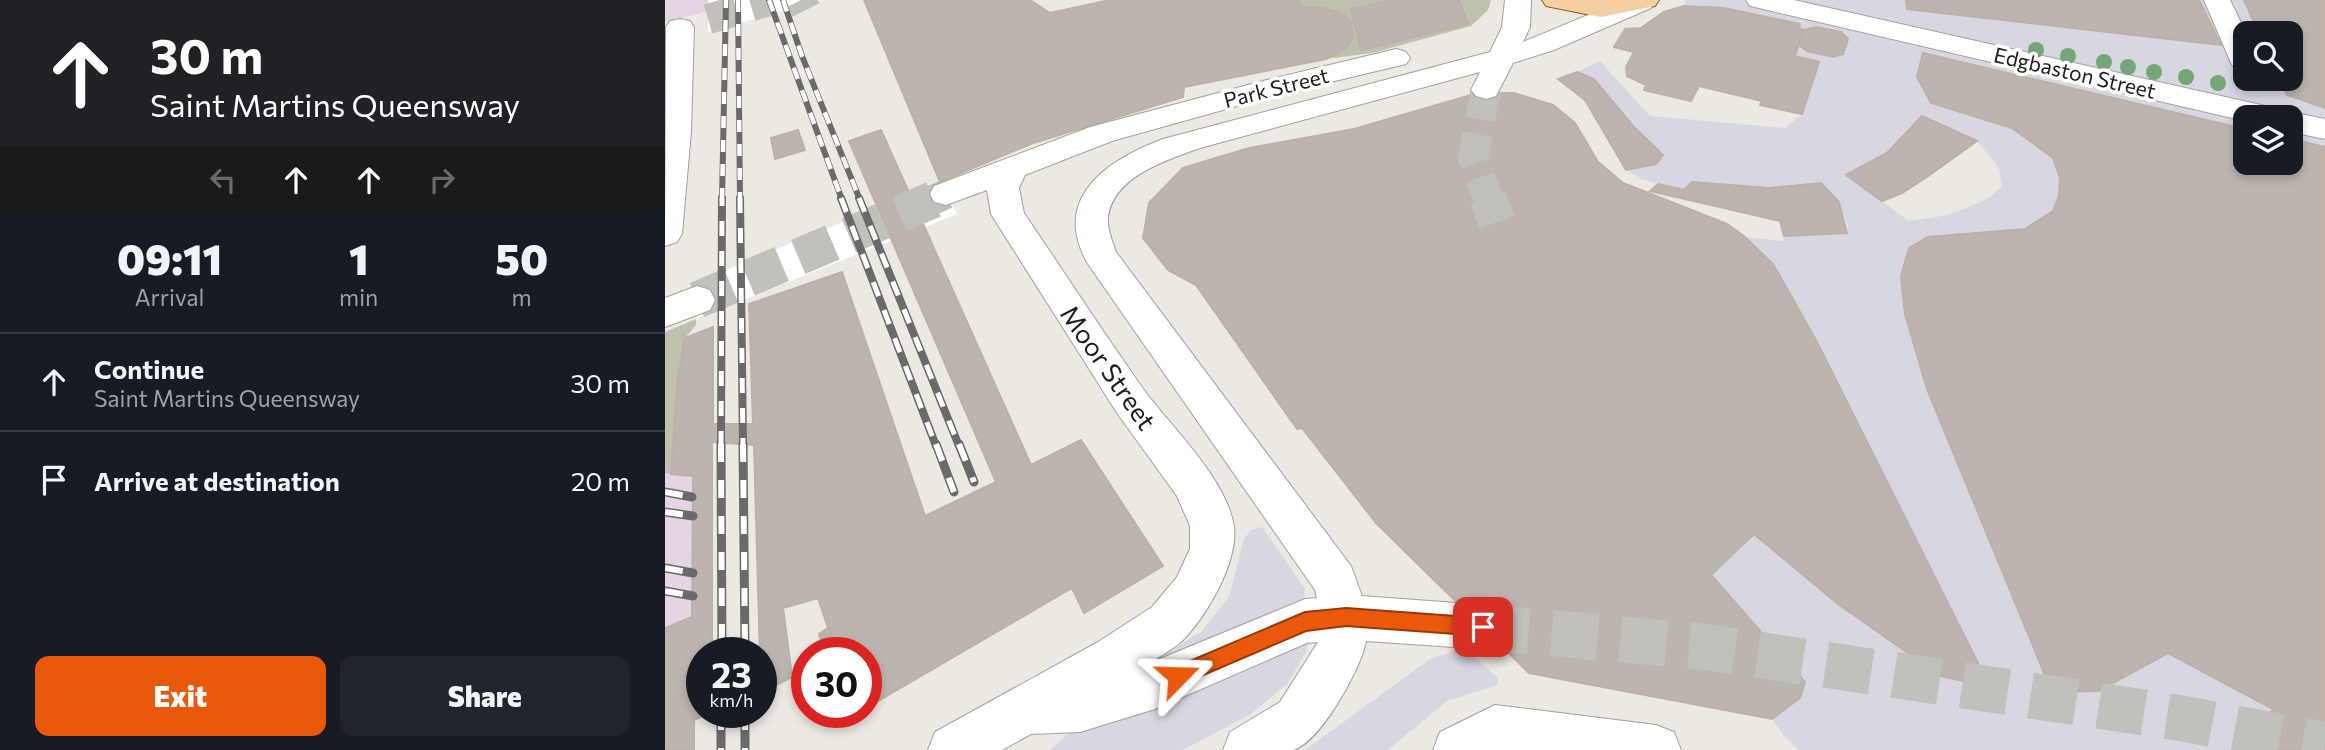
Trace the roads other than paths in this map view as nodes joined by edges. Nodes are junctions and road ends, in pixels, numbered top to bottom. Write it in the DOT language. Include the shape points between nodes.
graph roads {
  1 [pos="1555,0"];
  2 [pos="1759,0"];
  3 [pos="2217,0"];
  4 [pos="1644,1"];
  5 [pos="1517,13"];
  6 [pos="684,26"];
  7 [pos="2233,36"];
  8 [pos="1544,44"];
  9 [pos="1500,58"];
  10 [pos="2233,108"];
  11 [pos="2303,124"];
  12 [pos="2325,129"];
  13 [pos="1069,132"];
  14 [pos="1101,134"];
  15 [pos="1010,165"];
  16 [pos="946,194"];
  17 [pos="665,234"];
  18 [pos="1341,599"];
  19 [pos="1483,627"];
  20 [pos="1012,725"];
  21 [pos="953,750"];
  22 [pos="1248,750"];
  23 [pos="1458,750"];
  24 [pos="1655,750"];
  1 -- 4 [label="main road" via="1601,9"];
  2 -- 10 [label="street, Edgbaston Street" via="1891,22"];
  3 -- 7 [label="street"];
  4 -- 8 [label="street"];
  5 -- 9 [label="street, Park Street"];
  5 -- 14 [label="street, Park Street" via="1480,39 1273,87"];
  6 -- 17 [label="street"];
  8 -- 9 [label="street"];
  8 -- 9 [label="street" via="1497,90"];
  9 -- 18 [label="street, Park Street" via="1233,127 1150,154 1101,191 1091,220 1100,255"];
  11 -- 12 [label="street"];
  13 -- 14 [label="street"];
  14 -- 15 [label="street, Park Street"];
  15 -- 16 [label="street, Park Street"];
  15 -- 20 [label="street, Moor Street" via="1003,200 1011,221 1206,506 1212,526 1212,549 1193,592 1168,623"];
  18 -- 19 [label="street"];
  18 -- 20 [label="street" via="1248,648 1115,698"];
  18 -- 22 [label="street" via="1341,653 1297,719"];
  20 -- 21 [label="street, Moor Street"];
  23 -- 24 [label="street" via="1495,730"];
}
